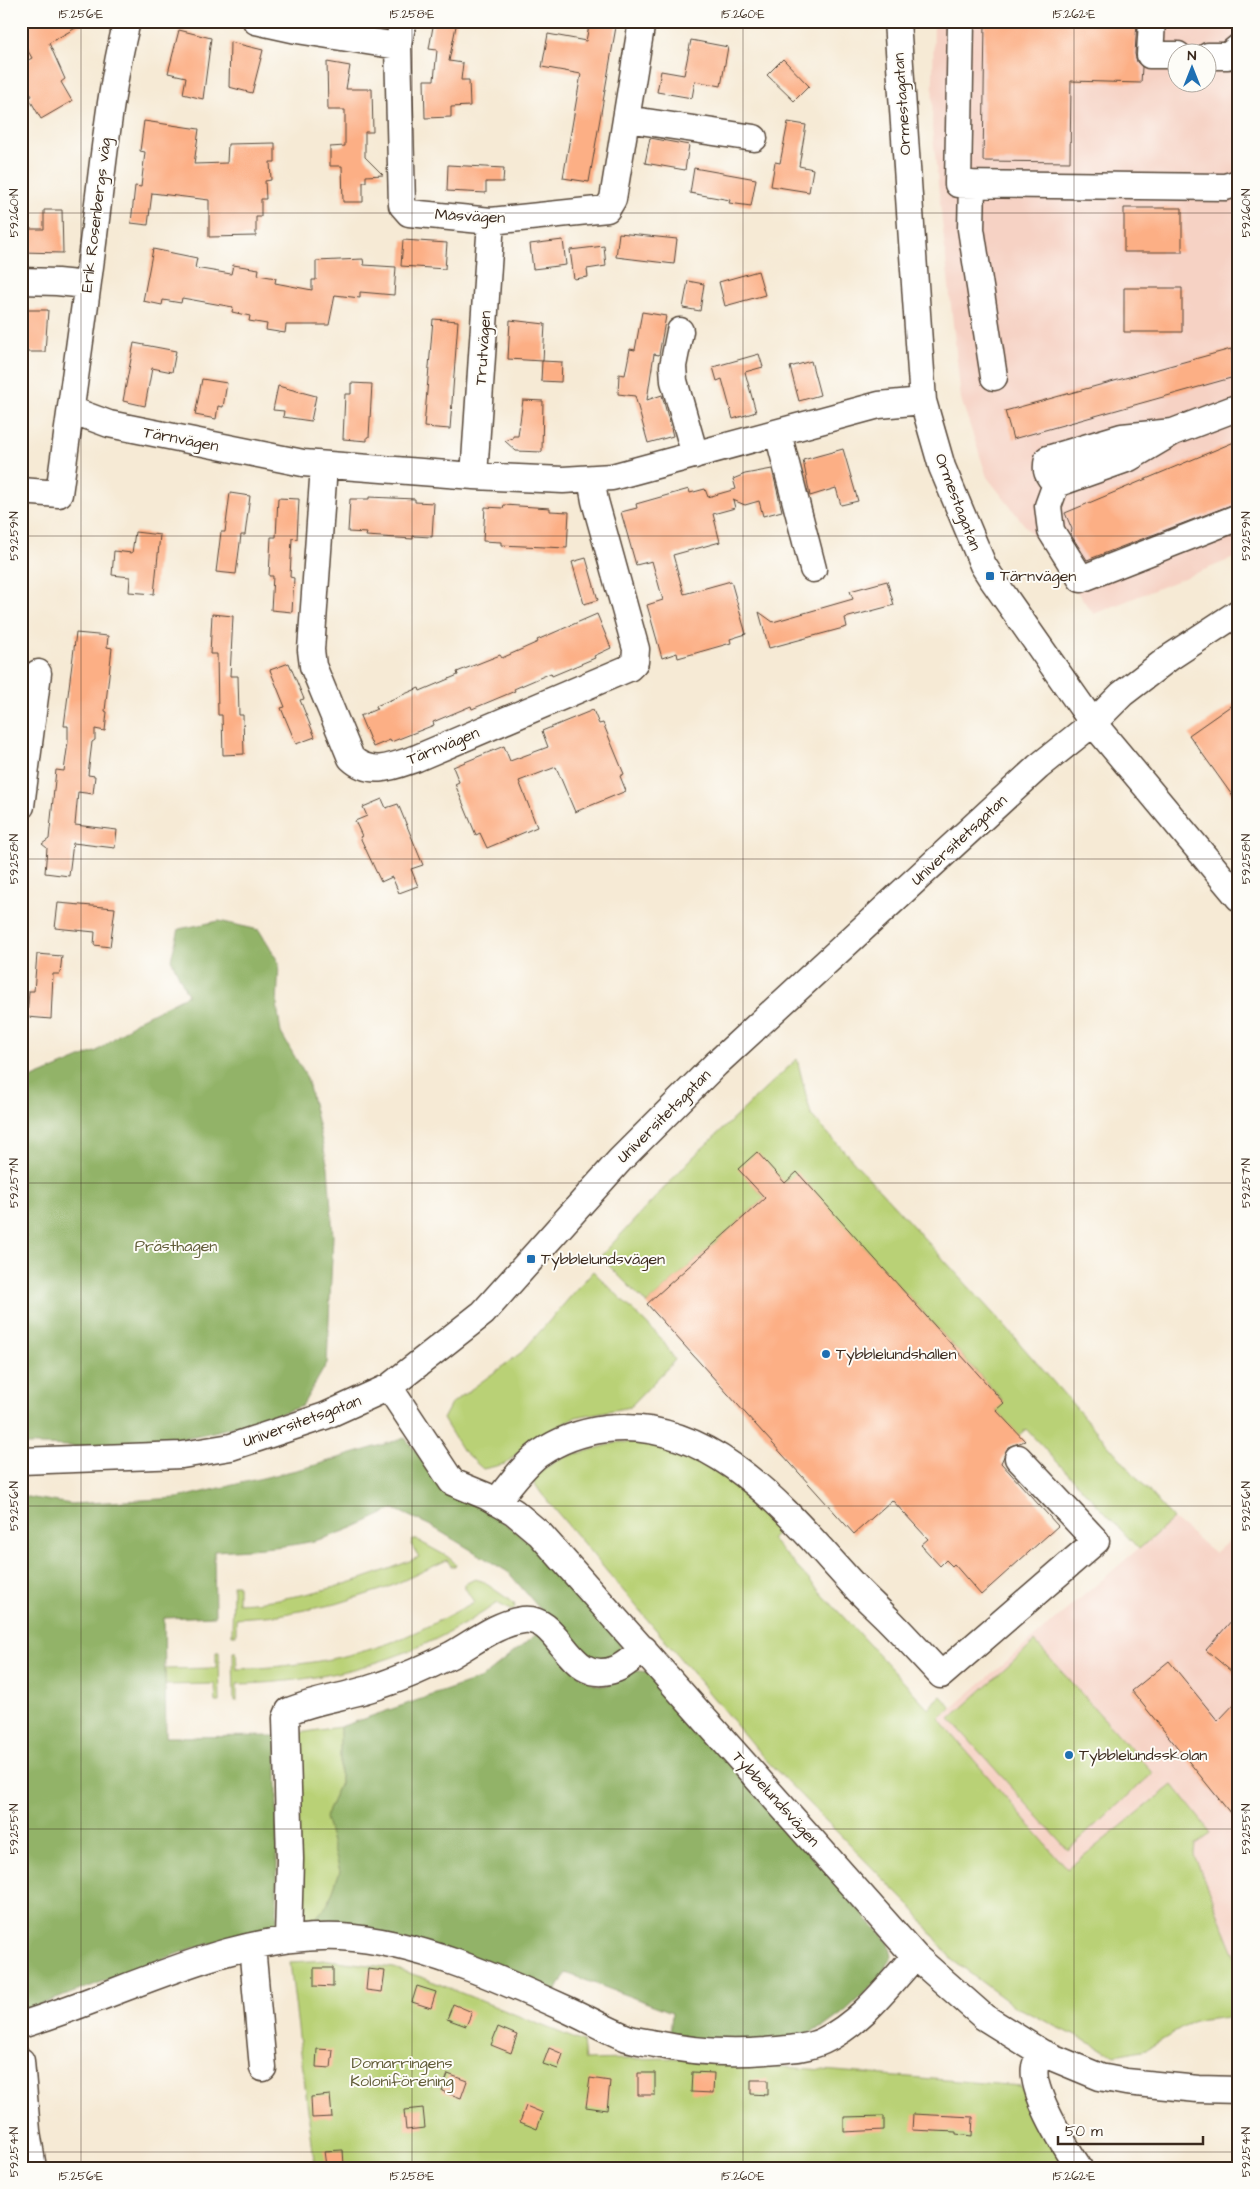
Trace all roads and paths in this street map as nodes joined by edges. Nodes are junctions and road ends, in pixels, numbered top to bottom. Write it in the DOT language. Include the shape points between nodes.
graph roads {
  1 [pos="127,21"];
  2 [pos="256,21"];
  3 [pos="404,21"];
  4 [pos="642,21"];
  5 [pos="897,21"];
  6 [pos="961,21"];
  7 [pos="1152,21"];
  8 [pos="398,46"];
  9 [pos="1239,46"];
  10 [pos="1168,55"];
  11 [pos="1218,56"];
  12 [pos="626,120"];
  13 [pos="754,138"];
  14 [pos="1239,183"];
  15 [pos="972,184"];
  16 [pos="491,221"];
  17 [pos="21,281"];
  18 [pos="87,285"];
  19 [pos="680,332"];
  20 [pos="994,377"];
  21 [pos="923,401"];
  22 [pos="1239,407"];
  23 [pos="71,410"];
  24 [pos="778,433"];
  25 [pos="695,455"];
  26 [pos="324,466"];
  27 [pos="474,476"];
  28 [pos="591,479"];
  29 [pos="21,491"];
  30 [pos="1239,517"];
  31 [pos="813,569"];
  32 [pos="1239,612"];
  33 [pos="38,673"];
  34 [pos="26,718"];
  35 [pos="1092,723"];
  36 [pos="21,806"];
  37 [pos="1239,898"];
  38 [pos="389,1387"];
  39 [pos="1018,1458"];
  40 [pos="21,1460"];
  41 [pos="496,1502"];
  42 [pos="644,1649"];
  43 [pos="288,1939"];
  44 [pos="252,1946"];
  45 [pos="915,1956"];
  46 [pos="21,2025"];
  47 [pos="1042,2054"];
  48 [pos="21,2061"];
  49 [pos="263,2068"];
  50 [pos="1239,2090"];
  51 [pos="33,2168"];
  52 [pos="1080,2168"];
  1 -- 18 [label="street, Erik Rosenbergs väg" via="114,78"];
  2 -- 8 [label="street"];
  3 -- 8 [label="street, Måsvägen"];
  4 -- 12 [label="street, Måsvägen"];
  5 -- 21 [label="street, Ormestagatan"];
  6 -- 15 [label="street" via="958,184"];
  7 -- 10 [label="street" via="1150,55"];
  8 -- 16 [label="street, Måsvägen" via="402,205 409,212"];
  9 -- 11 [label="street" via="1228,56"];
  12 -- 13 [label="street"];
  12 -- 16 [label="street, Måsvägen" via="613,199 607,209"];
  14 -- 15 [label="street" via="1225,187"];
  15 -- 20 [label="street" via="971,229"];
  16 -- 27 [label="street, Trutvägen"];
  17 -- 18 [label="street"];
  18 -- 23 [label="street, Erik Rosenbergs väg"];
  19 -- 25 [label="street" via="673,366 674,381"];
  21 -- 24 [label="street, Tärnvägen" via="879,405"];
  21 -- 35 [label="street, Ormestagatan" via="942,467 983,565"];
  22 -- 30 [label="street" via="1173,432 1129,458 1056,484 1048,506 1051,531 1081,579"];
  23 -- 26 [label="street, Tärnvägen" via="109,424"];
  23 -- 29 [label="street, Erik Rosenbergs väg" via="59,494"];
  24 -- 25 [label="street, Tärnvägen"];
  24 -- 31 [label="street"];
  25 -- 28 [label="street, Tärnvägen" via="612,477"];
  26 -- 27 [label="street, Tärnvägen"];
  26 -- 28 [label="street, Tärnvägen" via="311,650 313,666 351,758 372,769 389,768 416,758 629,668 636,662 636,649"];
  27 -- 28 [label="street, Tärnvägen"];
  32 -- 35 [label="street, Universitetsgatan" via="1169,658 1122,694"];
  33 -- 34 [label="street"];
  34 -- 36 [label="street"];
  35 -- 37 [label="street, Ormestagatan"];
  35 -- 38 [label="street, Universitetsgatan" via="1038,767 716,1064 620,1160 482,1313"];
  38 -- 40 [label="street, Universitetsgatan" via="324,1416 231,1447 182,1455"];
  38 -- 41 [label="street, Tybbelundsvägen" via="452,1482"];
  39 -- 41 [label="street" via="1096,1541 941,1675 775,1499 742,1472 689,1442 654,1430 623,1427 590,1431 555,1444 539,1454"];
  41 -- 42 [label="street, Tybbelundsvägen" via="540,1534"];
  42 -- 43 [label="street" via="617,1669 601,1672 586,1669 546,1627 535,1620 523,1620 380,1686 289,1711 286,1718 290,1859"];
  42 -- 45 [label="street, Tybbelundsvägen"];
  43 -- 44 [label="street"];
  43 -- 45 [label="street" via="343,1937 405,1946 540,1997 628,2038 706,2053 794,2048 821,2042 840,2032 860,2015"];
  44 -- 46 [label="street"];
  44 -- 49 [label="street"];
  45 -- 47 [label="street, Tybbelundsvägen" via="984,2017"];
  47 -- 50 [label="street, Tybbelundsvägen" via="1100,2077 1126,2082"];
  47 -- 52 [label="street" via="1035,2067 1041,2099"];
  48 -- 51 [label="street"];
}
